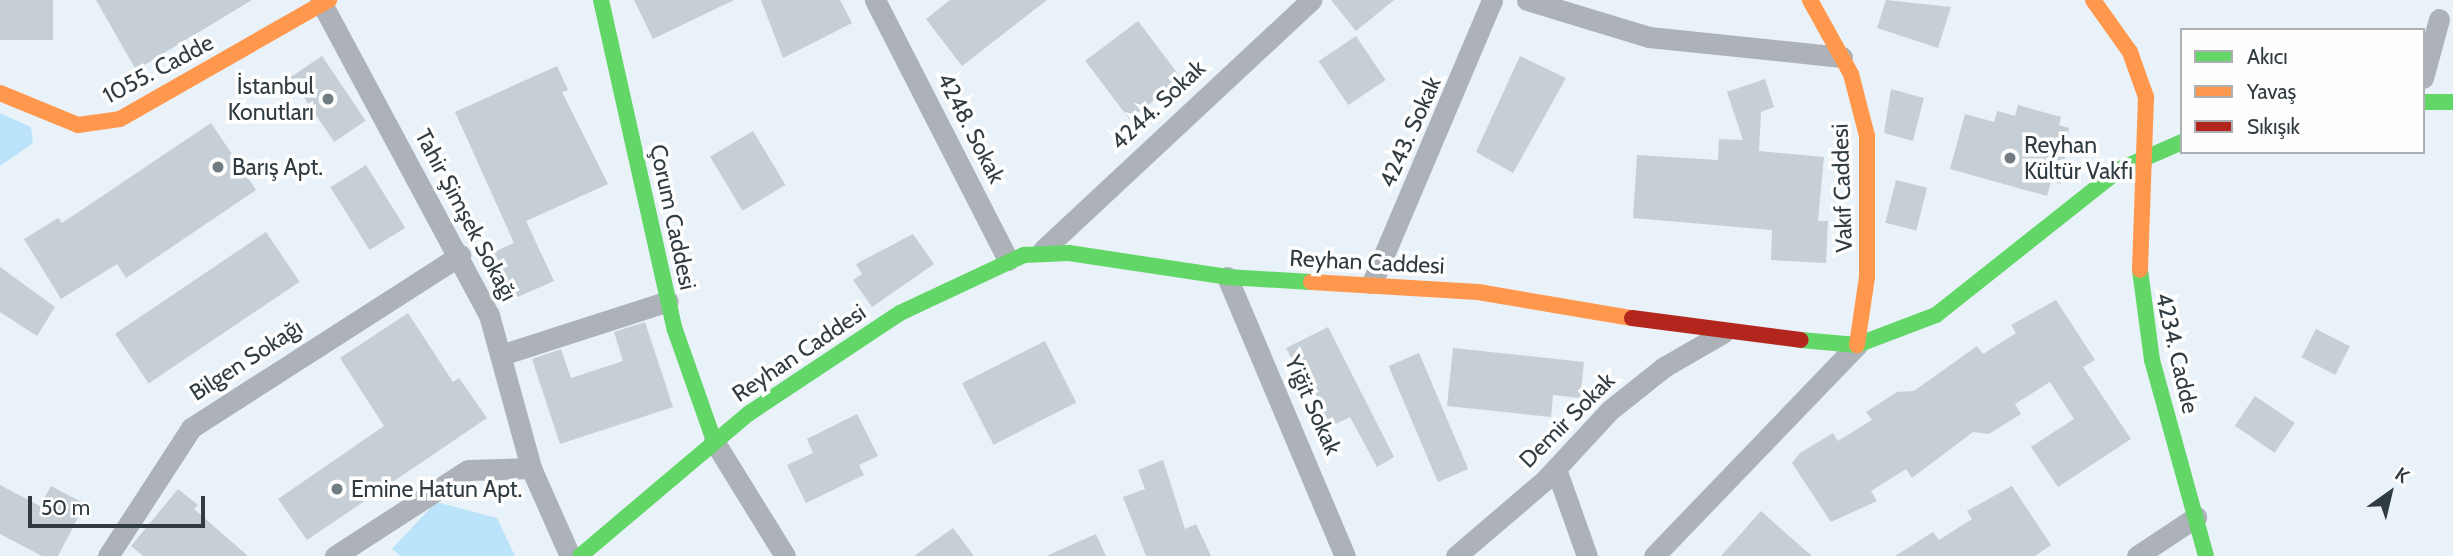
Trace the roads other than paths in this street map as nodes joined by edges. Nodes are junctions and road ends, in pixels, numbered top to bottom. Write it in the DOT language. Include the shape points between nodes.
graph roads {
  1 [pos="601,0"];
  2 [pos="875,0"];
  3 [pos="1311,0"];
  4 [pos="1492,0"];
  5 [pos="1527,0"];
  6 [pos="1810,0"];
  7 [pos="2093,0"];
  8 [pos="324,1"];
  9 [pos="2439,19"];
  10 [pos="1842,57"];
  11 [pos="2425,71"];
  12 [pos="0,93"];
  13 [pos="2425,102"];
  14 [pos="2453,102"];
  15 [pos="2180,143"];
  16 [pos="2143,155"];
  17 [pos="1043,250"];
  18 [pos="460,255"];
  19 [pos="1008,260"];
  20 [pos="1227,277"];
  21 [pos="1372,283"];
  22 [pos="668,300"];
  23 [pos="1723,333"];
  24 [pos="1857,345"];
  25 [pos="503,354"];
  26 [pos="714,441"];
  27 [pos="531,468"];
  28 [pos="1556,469"];
  29 [pos="2196,517"];
  30 [pos="108,556"];
  31 [pos="335,556"];
  32 [pos="570,556"];
  33 [pos="580,556"];
  34 [pos="785,556"];
  35 [pos="1345,556"];
  36 [pos="1456,556"];
  37 [pos="1587,556"];
  38 [pos="1654,556"];
  39 [pos="2137,556"];
  40 [pos="2206,556"];
  1 -- 22 [label="street, Çorum Caddesi"];
  2 -- 19 [label="street, 4248. Sokak"];
  3 -- 17 [label="street, 4244. Sokak"];
  4 -- 21 [label="street, 4243. Sokak"];
  5 -- 10 [label="street" via="1648,37"];
  6 -- 10 [label="street, Vakıf Caddesi"];
  7 -- 16 [label="street, 4234. Cadde" via="2140,74"];
  8 -- 12 [label="street, 1055. Cadde" via="120,120 78,125"];
  8 -- 18 [label="street, Tahir Şimşek Sokağı"];
  9 -- 11 [label="street"];
  10 -- 24 [label="street, Vakıf Caddesi" via="1859,96 1868,156 1867,277"];
  13 -- 14 [label="street"];
  15 -- 16 [label="street, Reyhan Caddesi"];
  16 -- 24 [label="street, Reyhan Caddesi" via="1965,296 1903,332"];
  16 -- 29 [label="street, 4234. Cadde" via="2137,260 2144,326"];
  17 -- 19 [label="street, Reyhan Caddesi"];
  17 -- 20 [label="street, Reyhan Caddesi"];
  18 -- 25 [label="street, Tahir Şimşek Sokağı"];
  18 -- 30 [label="street, Bilgen Sokağı" via="191,428"];
  19 -- 26 [label="street, Reyhan Caddesi" via="900,313"];
  20 -- 21 [label="street, Reyhan Caddesi"];
  20 -- 35 [label="street, Yiğit Sokak"];
  21 -- 23 [label="street, Reyhan Caddesi" via="1516,298"];
  22 -- 25 [label="street"];
  22 -- 26 [label="street, Çorum Caddesi"];
  23 -- 24 [label="street, Reyhan Caddesi"];
  23 -- 28 [label="street, Demir Sokak" via="1664,367 1621,401"];
  24 -- 38 [label="street"];
  25 -- 27 [label="street, Tahir Şimşek Sokağı"];
  26 -- 33 [label="street, Reyhan Caddesi"];
  26 -- 34 [label="street"];
  27 -- 31 [label="street" via="468,470"];
  27 -- 32 [label="street, Tahir Şimşek Sokağı"];
  28 -- 36 [label="street, Demir Sokak"];
  28 -- 37 [label="street"];
  29 -- 39 [label="street"];
  29 -- 40 [label="street, 4234. Cadde"];
}
